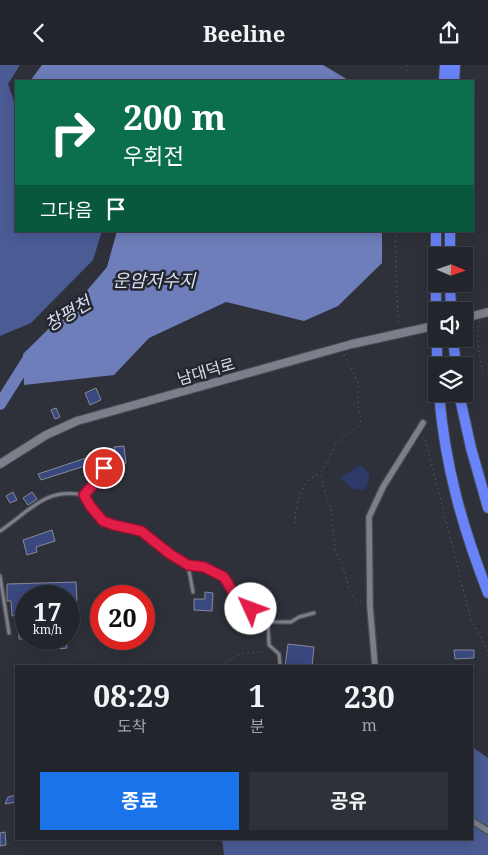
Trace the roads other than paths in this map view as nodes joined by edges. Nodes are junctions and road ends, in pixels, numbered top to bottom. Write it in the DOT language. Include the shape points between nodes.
graph roads {
  1 [pos="445,65"];
  2 [pos="455,65"];
  3 [pos="444,80"];
  4 [pos="454,80"];
  5 [pos="436,232"];
  6 [pos="450,232"];
  7 [pos="450,247"];
  8 [pos="434,302"];
  9 [pos="428,327"];
  10 [pos="440,402"];
  11 [pos="461,402"];
  12 [pos="423,423"];
  13 [pos="0,464"];
  14 [pos="104,468"];
  15 [pos="84,495"];
  16 [pos="488,508"];
  17 [pos="0,531"];
  18 [pos="188,565"];
  19 [pos="0,576"];
  20 [pos="193,592"];
  21 [pos="488,593"];
  22 [pos="314,613"];
  23 [pos="268,622"];
  24 [pos="9,633"];
  25 [pos="280,663"];
  26 [pos="375,665"];
  27 [pos="473,821"];
  28 [pos="488,831"];
  1 -- 3 [label="highway"];
  2 -- 4 [label="highway"];
  5 -- 8 [label="highway"];
  6 -- 7 [label="highway"];
  9 -- 13 [label="main road, 남대덕로" via="341,347 78,421 46,435"];
  10 -- 21 [label="highway" via="449,471 470,545"];
  11 -- 16 [label="highway"];
  12 -- 26 [label="street" via="383,487 369,517 370,607"];
  14 -- 15 [label="lane"];
  15 -- 17 [label="lane" via="70,492 50,495"];
  15 -- 18 [label="lane" via="103,521 141,531"];
  18 -- 20 [label="lane"];
  18 -- 23 [label="lane" via="204,567 224,577 237,599"];
  19 -- 24 [label="lane"];
  22 -- 23 [label="lane" via="291,622"];
  23 -- 25 [label="lane" via="269,645 279,654"];
  27 -- 28 [label="street"];
}
